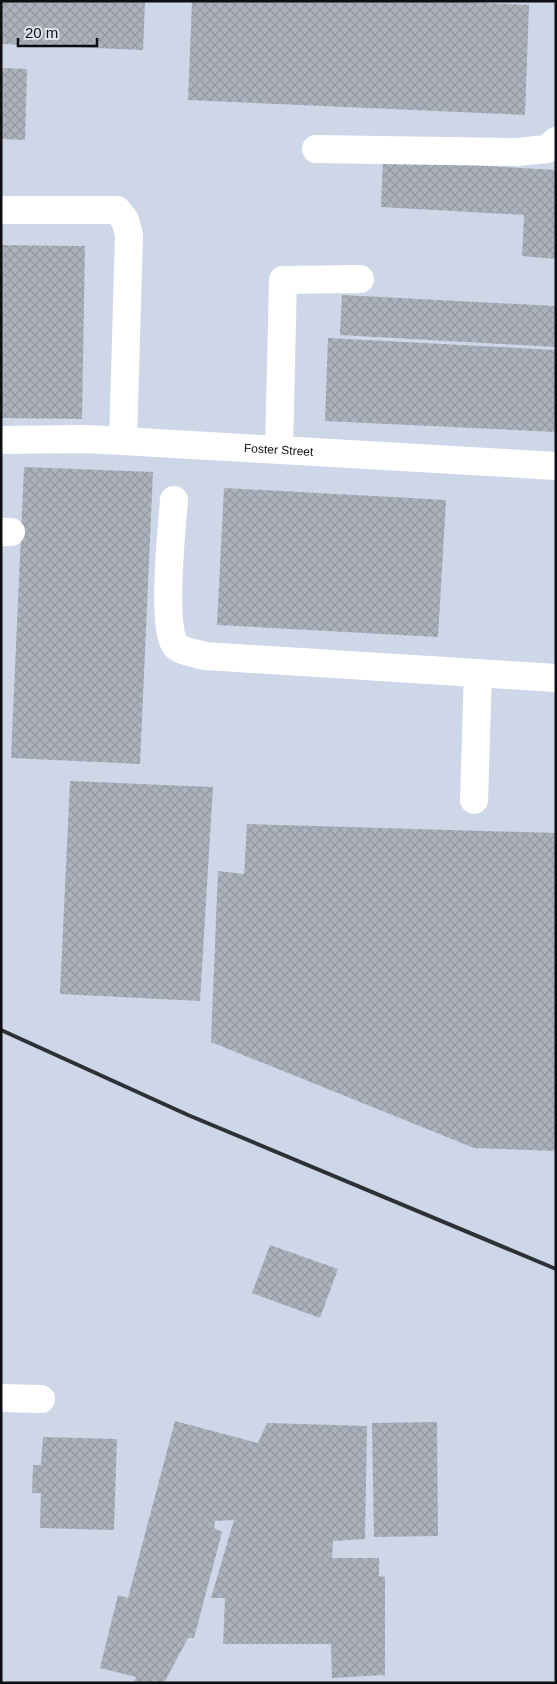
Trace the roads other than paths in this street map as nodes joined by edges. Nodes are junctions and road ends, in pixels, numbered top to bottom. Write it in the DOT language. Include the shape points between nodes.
graph roads {
  1 [pos="556,141"];
  2 [pos="316,149"];
  3 [pos="1,210"];
  4 [pos="360,279"];
  5 [pos="1,440"];
  6 [pos="123,441"];
  7 [pos="279,449"];
  8 [pos="556,466"];
  9 [pos="174,500"];
  10 [pos="478,674"];
  11 [pos="556,678"];
  12 [pos="474,800"];
  13 [pos="1,1398"];
  14 [pos="41,1399"];
  1 -- 2 [label="street" via="547,149 517,152"];
  3 -- 6 [label="street" via="116,210 125,220 129,234"];
  4 -- 7 [label="street" via="283,280"];
  5 -- 6 [label="street, Foster Street"];
  6 -- 7 [label="street, Foster Street"];
  7 -- 8 [label="street, Foster Street"];
  9 -- 10 [label="street" via="168,623 171,638 183,650 205,656"];
  10 -- 11 [label="street"];
  10 -- 12 [label="street"];
  13 -- 14 [label="street"];
}
